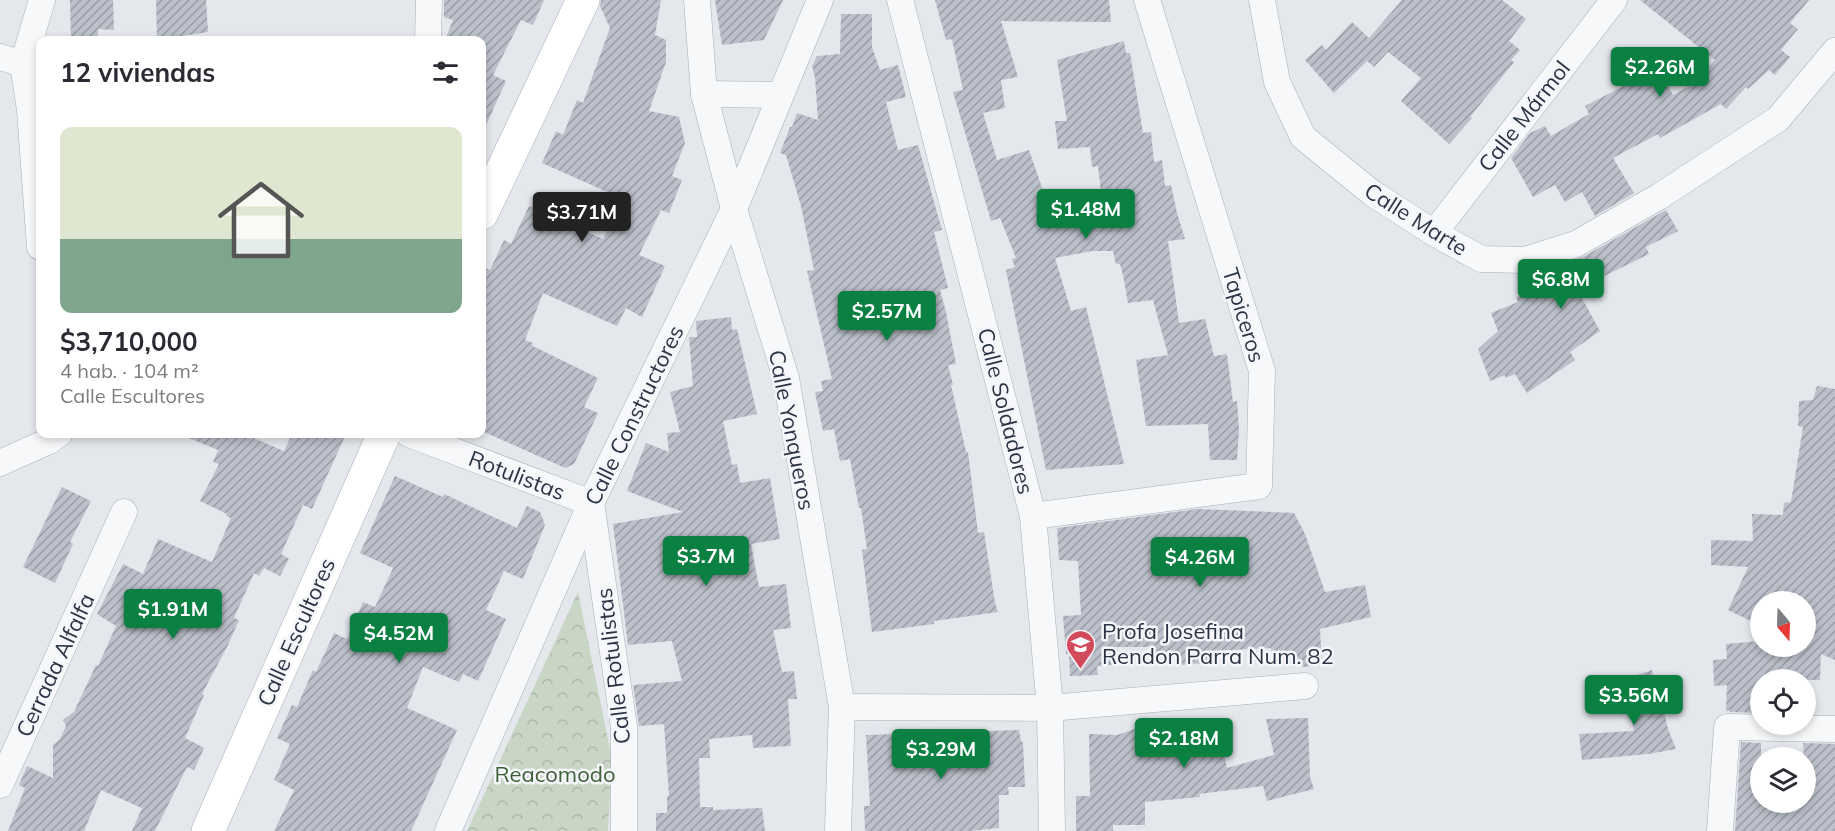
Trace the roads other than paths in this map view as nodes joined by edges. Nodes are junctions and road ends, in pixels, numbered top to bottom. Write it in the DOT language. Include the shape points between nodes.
graph roads {
  1 [pos="42,0"];
  2 [pos="429,0"];
  3 [pos="583,0"];
  4 [pos="697,0"];
  5 [pos="820,0"];
  6 [pos="900,0"];
  7 [pos="1147,0"];
  8 [pos="1262,0"];
  9 [pos="1614,0"];
  10 [pos="428,36"];
  11 [pos="1835,51"];
  12 [pos="12,60"];
  13 [pos="704,94"];
  14 [pos="779,94"];
  15 [pos="35,110"];
  16 [pos="36,137"];
  17 [pos="486,194"];
  18 [pos="734,209"];
  19 [pos="1434,233"];
  20 [pos="53,438"];
  21 [pos="382,438"];
  22 [pos="420,438"];
  23 [pos="0,463"];
  24 [pos="591,503"];
  25 [pos="124,512"];
  26 [pos="1033,516"];
  27 [pos="1305,686"];
  28 [pos="842,707"];
  29 [pos="1050,708"];
  30 [pos="1835,729"];
  31 [pos="0,785"];
  32 [pos="208,831"];
  33 [pos="448,831"];
  34 [pos="624,831"];
  35 [pos="838,831"];
  36 [pos="1052,831"];
  37 [pos="1720,831"];
  1 -- 12 [label="street"];
  2 -- 10 [label="street"];
  3 -- 17 [label="street"];
  4 -- 13 [label="street, Calle Yonqueros"];
  5 -- 14 [label="street, Calle Constructores"];
  6 -- 26 [label="street, Calle Soldadores"];
  7 -- 26 [label="street, Tapiceros" via="1262,371 1259,486"];
  8 -- 19 [label="street, Calle Marte" via="1276,82 1303,137 1372,194"];
  9 -- 19 [label="street, Calle Mármol"];
  11 -- 19 [label="street, Calle Marte" via="1778,119 1660,196 1576,244 1525,260 1481,259"];
  12 -- 15 [label="street"];
  13 -- 14 [label="street"];
  13 -- 18 [label="street, Calle Yonqueros"];
  14 -- 18 [label="street, Calle Constructores"];
  15 -- 16 [label="street"];
  18 -- 24 [label="street, Calle Constructores"];
  18 -- 28 [label="street, Calle Yonqueros" via="786,378"];
  20 -- 23 [label="street"];
  21 -- 32 [label="street, Calle Escultores"];
  22 -- 24 [label="street, Rotulistas"];
  24 -- 33 [label="street, Calle Constructores"];
  24 -- 34 [label="street, Calle Rotulistas" via="624,728"];
  25 -- 31 [label="street, Cerrada Alfalfa"];
  26 -- 29 [label="street, Calle Soldadores"];
  27 -- 29 [label="street"];
  28 -- 29 [label="street"];
  28 -- 35 [label="street, Calle Yonqueros"];
  29 -- 36 [label="street, Calle Soldadores"];
  30 -- 37 [label="street" via="1727,727"];
}
